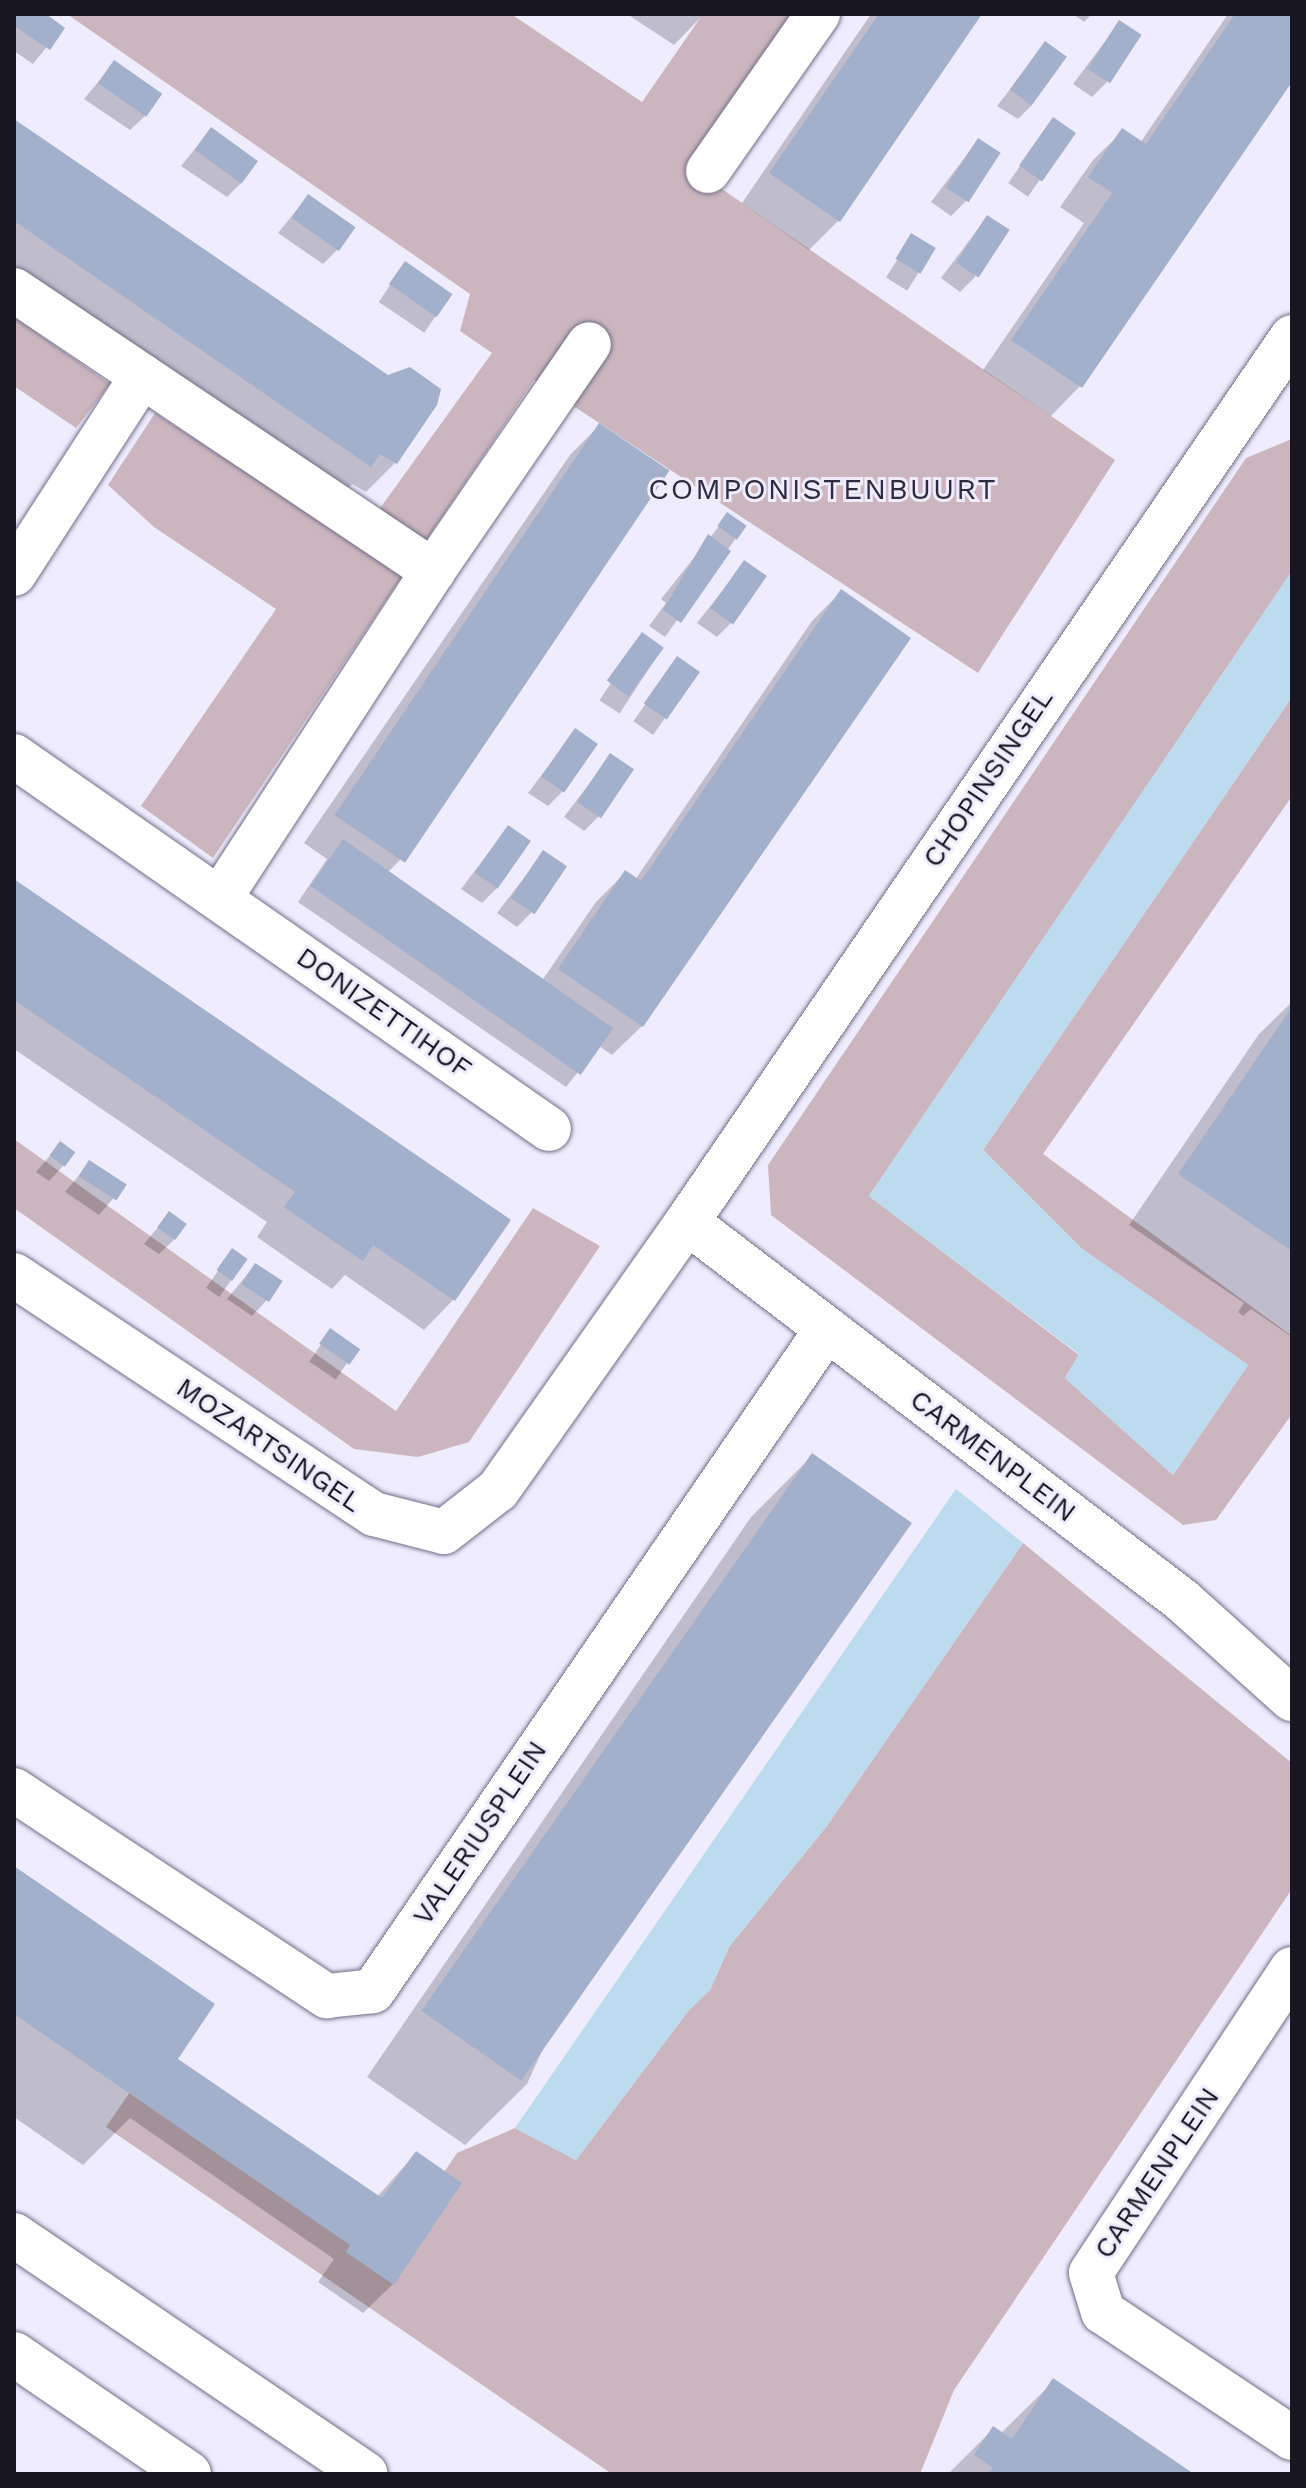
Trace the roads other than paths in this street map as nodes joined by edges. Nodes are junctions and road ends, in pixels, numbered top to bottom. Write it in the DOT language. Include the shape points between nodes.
graph roads {
  1 [pos="818,14"];
  2 [pos="708,171"];
  3 [pos="14,290"];
  4 [pos="589,344"];
  5 [pos="1286,358"];
  6 [pos="142,376"];
  7 [pos="433,571"];
  8 [pos="14,574"];
  9 [pos="14,756"];
  10 [pos="220,898"];
  11 [pos="549,1129"];
  12 [pos="687,1222"];
  13 [pos="14,1275"];
  14 [pos="827,1329"];
  15 [pos="1292,1699"];
  16 [pos="14,1790"];
  17 [pos="1292,1969"];
  18 [pos="14,2235"];
  19 [pos="14,2354"];
  20 [pos="1292,2438"];
  21 [pos="189,2474"];
  22 [pos="366,2474"];
  1 -- 2 [label="street"];
  3 -- 6 [label="street"];
  4 -- 7 [label="street"];
  5 -- 12 [label="street, CHOPINSINGEL"];
  6 -- 7 [label="street"];
  6 -- 8 [label="street"];
  7 -- 10 [label="street"];
  9 -- 10 [label="street, DONIZETTIHOF"];
  10 -- 11 [label="street, DONIZETTIHOF"];
  12 -- 13 [label="street, MOZARTSINGEL" via="498,1490 444,1532 374,1514"];
  12 -- 14 [label="street, CARMENPLEIN"];
  14 -- 15 [label="street, CARMENPLEIN" via="1183,1601"];
  14 -- 16 [label="street, VALERIUSPLEIN" via="373,1991 327,1996"];
  17 -- 20 [label="street, CARMENPLEIN" via="1091,2273 1103,2312"];
  18 -- 22 [label="street"];
  19 -- 21 [label="street"];
}
